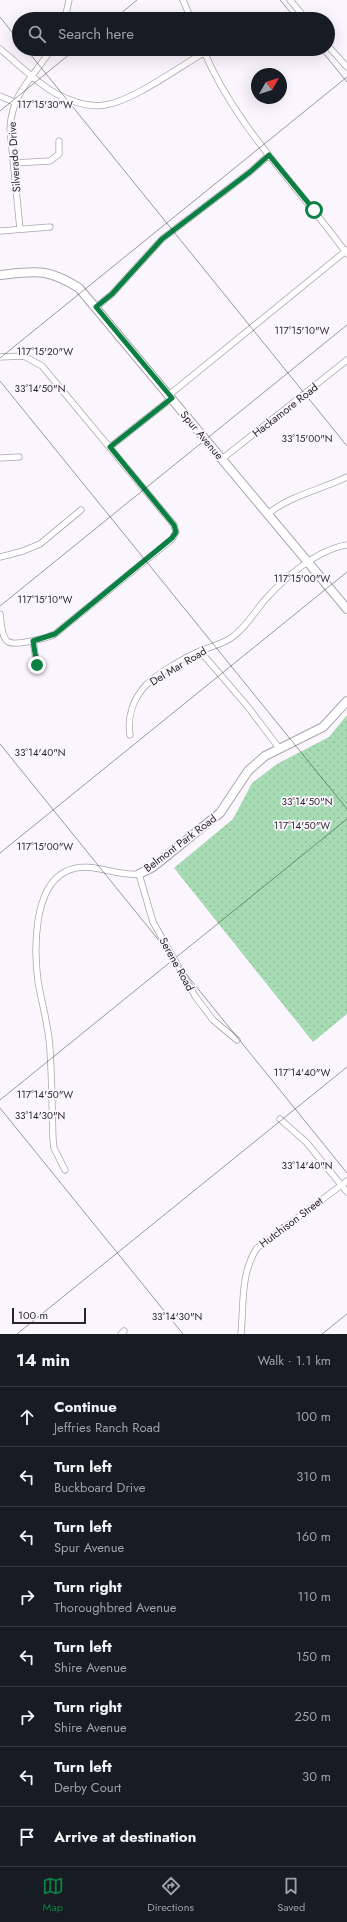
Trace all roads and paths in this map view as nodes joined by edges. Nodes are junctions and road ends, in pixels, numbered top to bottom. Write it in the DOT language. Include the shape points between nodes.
graph roads {
  1 [pos="69,0"];
  2 [pos="183,0"];
  3 [pos="290,0"];
  4 [pos="66,12"];
  5 [pos="188,12"];
  6 [pos="300,12"];
  7 [pos="0,49"];
  8 [pos="335,54"];
  9 [pos="46,56"];
  10 [pos="196,56"];
  11 [pos="206,56"];
  12 [pos="347,67"];
  13 [pos="33,75"];
  14 [pos="0,96"];
  15 [pos="14,102"];
  16 [pos="58,140"];
  17 [pos="269,155"];
  18 [pos="14,163"];
  19 [pos="50,227"];
  20 [pos="20,229"];
  21 [pos="0,231"];
  22 [pos="346,252"];
  23 [pos="0,275"];
  24 [pos="96,307"];
  25 [pos="0,357"];
  26 [pos="347,360"];
  27 [pos="170,396"];
  28 [pos="110,447"];
  29 [pos="19,456"];
  30 [pos="0,458"];
  31 [pos="222,459"];
  32 [pos="347,477"];
  33 [pos="81,510"];
  34 [pos="269,513"];
  35 [pos="347,545"];
  36 [pos="0,557"];
  37 [pos="307,562"];
  38 [pos="347,609"];
  39 [pos="0,614"];
  40 [pos="33,641"];
  41 [pos="200,651"];
  42 [pos="37,665"];
  43 [pos="347,701"];
  44 [pos="130,735"];
  45 [pos="279,748"];
  46 [pos="139,874"];
  47 [pos="237,1040"];
  48 [pos="280,1119"];
  49 [pos="65,1170"];
  50 [pos="347,1180"];
  51 [pos="340,1186"];
  52 [pos="347,1192"];
  53 [pos="241,1334"];
  1 -- 4 [label="street"];
  2 -- 5 [label="street"];
  3 -- 6 [label="street"];
  7 -- 13 [label="street"];
  8 -- 12 [label="street"];
  9 -- 13 [label="street, Silverado Drive"];
  10 -- 13 [label="street" via="128,98 105,105 87,105 68,100 53,92"];
  11 -- 17 [label="street" via="223,89"];
  13 -- 15 [label="street, Silverado Drive"];
  14 -- 15 [label="street"];
  15 -- 18 [label="street, Silverado Drive" via="10,129"];
  16 -- 18 [label="street" via="59,154 50,160"];
  17 -- 22 [label="street"];
  17 -- 24 [label="street" via="162,239 112,294"];
  18 -- 20 [label="street, Silverado Drive"];
  19 -- 20 [label="street"];
  20 -- 21 [label="street"];
  22 -- 27 [label="street"];
  23 -- 24 [label="street, Spur Avenue" via="29,272 61,277 79,288"];
  24 -- 27 [label="street, Spur Avenue"];
  25 -- 28 [label="street" via="24,356 42,366"];
  26 -- 31 [label="street, Hackamore Road"];
  27 -- 28 [label="street"];
  27 -- 31 [label="street, Spur Avenue"];
  28 -- 40 [label="street" via="174,525 176,532 172,538 55,634"];
  29 -- 30 [label="street"];
  31 -- 34 [label="street, Spur Avenue"];
  32 -- 34 [label="street" via="298,495"];
  33 -- 36 [label="street" via="40,544"];
  34 -- 37 [label="street, Spur Avenue"];
  35 -- 37 [label="street, Del Mar Road" via="336,547"];
  37 -- 38 [label="street, Spur Avenue"];
  37 -- 41 [label="street, Del Mar Road" via="264,602 230,639"];
  39 -- 40 [label="street" via="6,641"];
  40 -- 42 [label="street"];
  41 -- 44 [label="street, Del Mar Road" via="154,679 142,690 128,723"];
  41 -- 45 [label="street"];
  43 -- 45 [label="street, Belmont Park Road" via="323,727"];
  45 -- 46 [label="street, Belmont Park Road" via="248,771 220,813 154,866"];
  46 -- 47 [label="street, Serene Road" via="153,922 195,996 213,1020"];
  46 -- 49 [label="street, Belmont Park Road" via="127,875 86,866 73,868 50,884 41,902 36,951 38,982 47,1021 50,1050 54,1148"];
  48 -- 51 [label="street" via="306,1142"];
  50 -- 51 [label="street, Hutchison Street"];
  51 -- 52 [label="street"];
  51 -- 53 [label="street, Hutchison Street" via="257,1248 250,1258 245,1273"];
}
